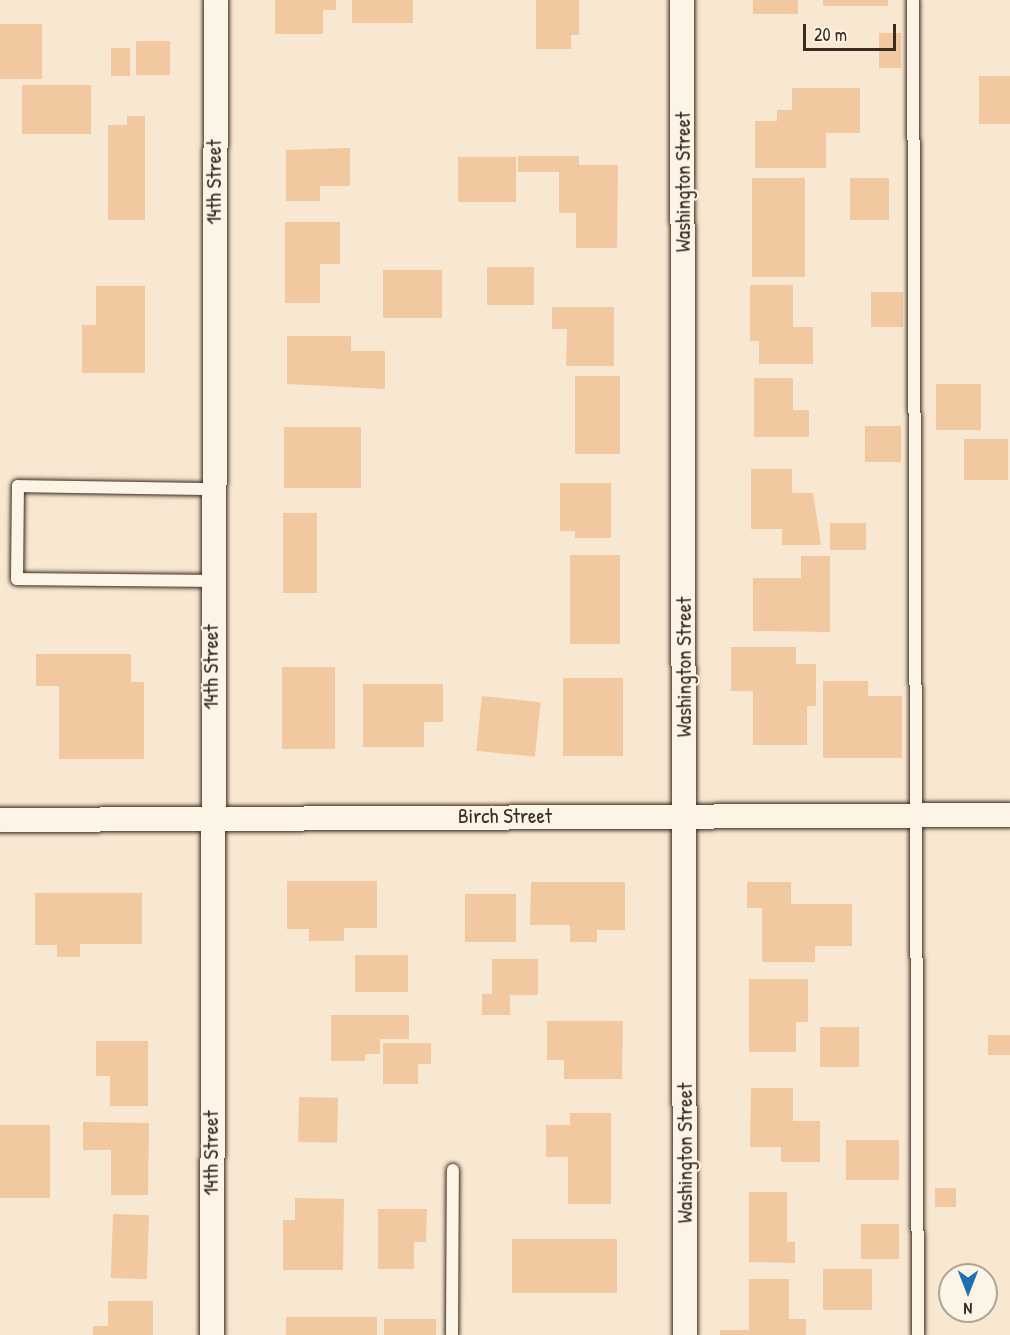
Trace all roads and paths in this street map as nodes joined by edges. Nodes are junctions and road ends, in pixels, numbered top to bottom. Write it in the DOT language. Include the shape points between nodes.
graph roads {
  1 [pos="216,0"];
  2 [pos="682,0"];
  3 [pos="914,0"];
  4 [pos="212,489"];
  5 [pos="212,581"];
  6 [pos="685,815"];
  7 [pos="917,815"];
  8 [pos="1010,815"];
  9 [pos="210,818"];
  10 [pos="0,820"];
  11 [pos="453,1170"];
  12 [pos="212,1335"];
  13 [pos="452,1335"];
  14 [pos="685,1335"];
  15 [pos="918,1335"];
  1 -- 4 [label="street, 14th Street"];
  2 -- 6 [label="street, Washington Street"];
  3 -- 7 [label="lane"];
  4 -- 5 [label="street, 14th Street"];
  4 -- 5 [label="lane" via="18,486 17,579"];
  5 -- 9 [label="street, 14th Street"];
  6 -- 7 [label="street, Birch Street"];
  6 -- 9 [label="street, Birch Street"];
  6 -- 14 [label="street, Washington Street"];
  7 -- 8 [label="street, Birch Street"];
  7 -- 15 [label="lane"];
  9 -- 10 [label="street, Birch Street"];
  9 -- 12 [label="street, 14th Street"];
  11 -- 13 [label="lane"];
}
